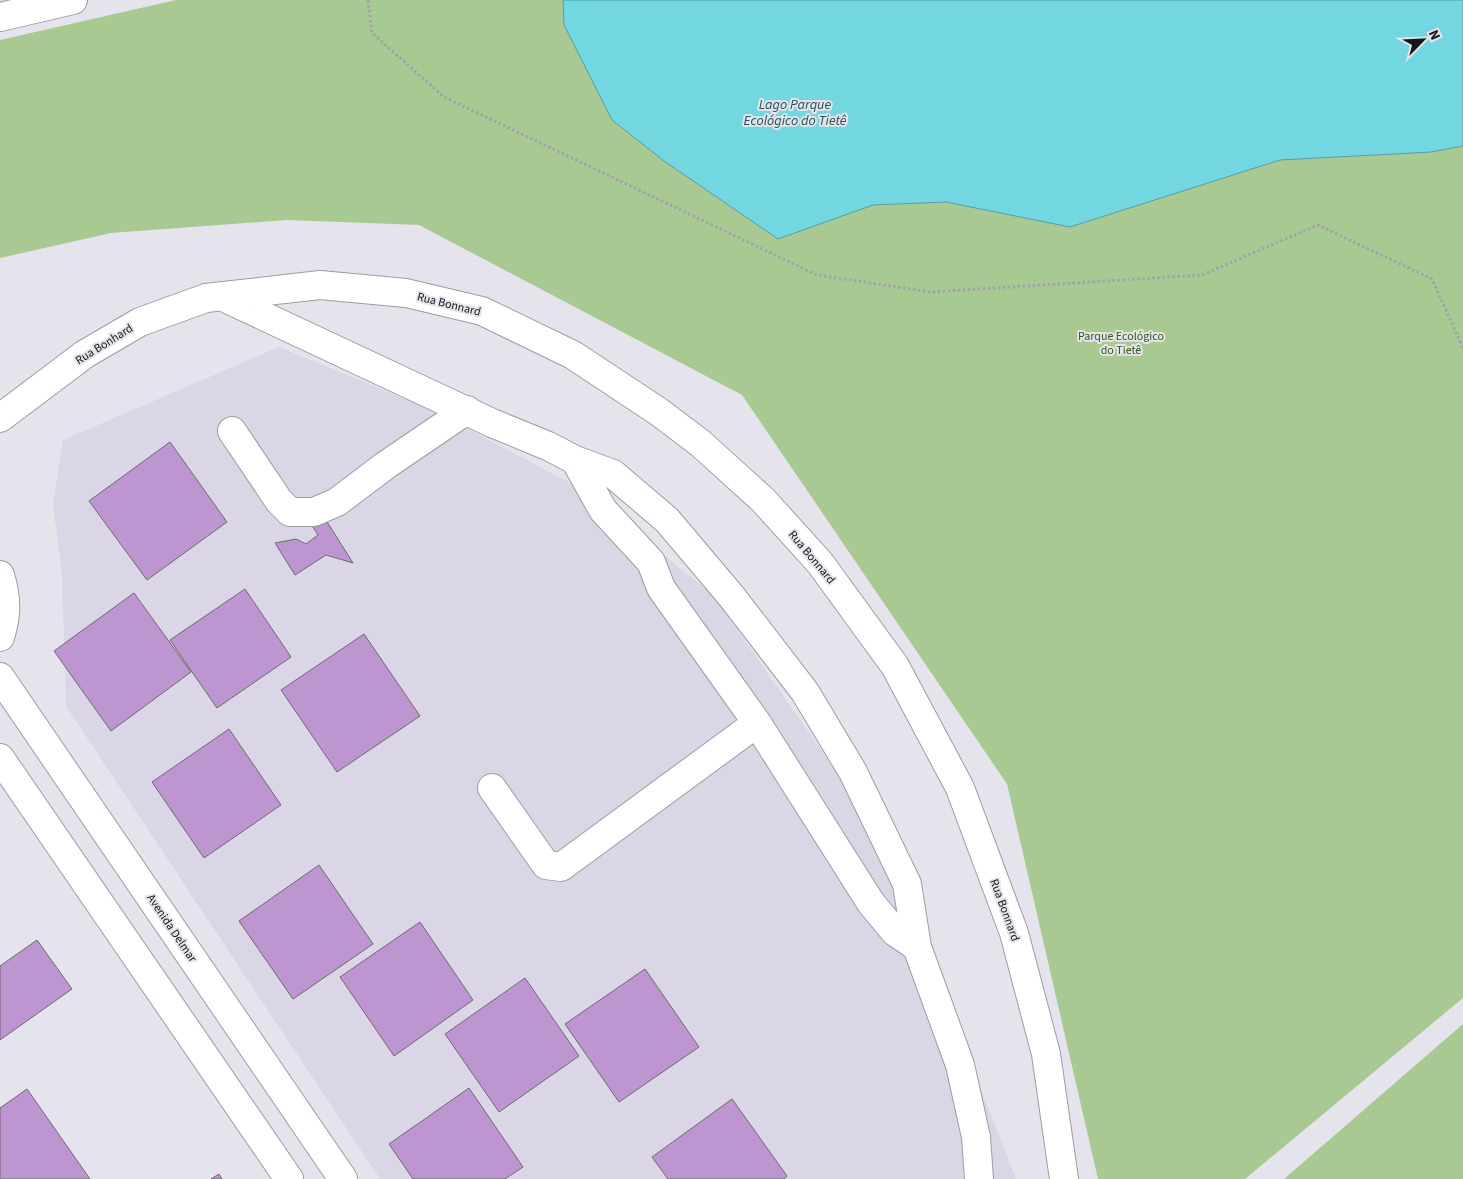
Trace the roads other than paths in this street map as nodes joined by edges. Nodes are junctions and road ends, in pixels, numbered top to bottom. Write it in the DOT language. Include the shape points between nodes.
graph roads {
  1 [pos="73,0"];
  2 [pos="13,10"];
  3 [pos="220,295"];
  4 [pos="467,410"];
  5 [pos="0,418"];
  6 [pos="232,431"];
  7 [pos="575,460"];
  8 [pos="0,575"];
  9 [pos="0,637"];
  10 [pos="0,677"];
  11 [pos="756,723"];
  12 [pos="0,758"];
  13 [pos="492,788"];
  14 [pos="917,947"];
  15 [pos="1060,1177"];
  16 [pos="289,1179"];
  17 [pos="343,1179"];
  18 [pos="979,1179"];
  1 -- 2 [label="street"];
  3 -- 4 [label="street"];
  3 -- 5 [label="street, Rua Bonhard" via="140,322 85,354"];
  3 -- 15 [label="street, Rua Bonnard" via="320,285 406,293 482,311 573,355 659,412 763,500 820,563 895,666 960,788 1014,934 1032,998 1046,1054"];
  4 -- 6 [label="street" via="386,464 337,502 314,512 290,512"];
  4 -- 7 [label="street"];
  7 -- 11 [label="street" via="603,510 651,562 660,588"];
  7 -- 14 [label="street" via="613,474 667,520 732,596 804,692 853,772 907,884"];
  8 -- 9 [label="street" via="6,618"];
  10 -- 17 [label="street, Avenida Delmar"];
  11 -- 13 [label="street" via="561,867 546,865"];
  11 -- 14 [label="street" via="871,902 895,932"];
  12 -- 16 [label="street"];
  14 -- 18 [label="street" via="960,1065 976,1137"];
}
